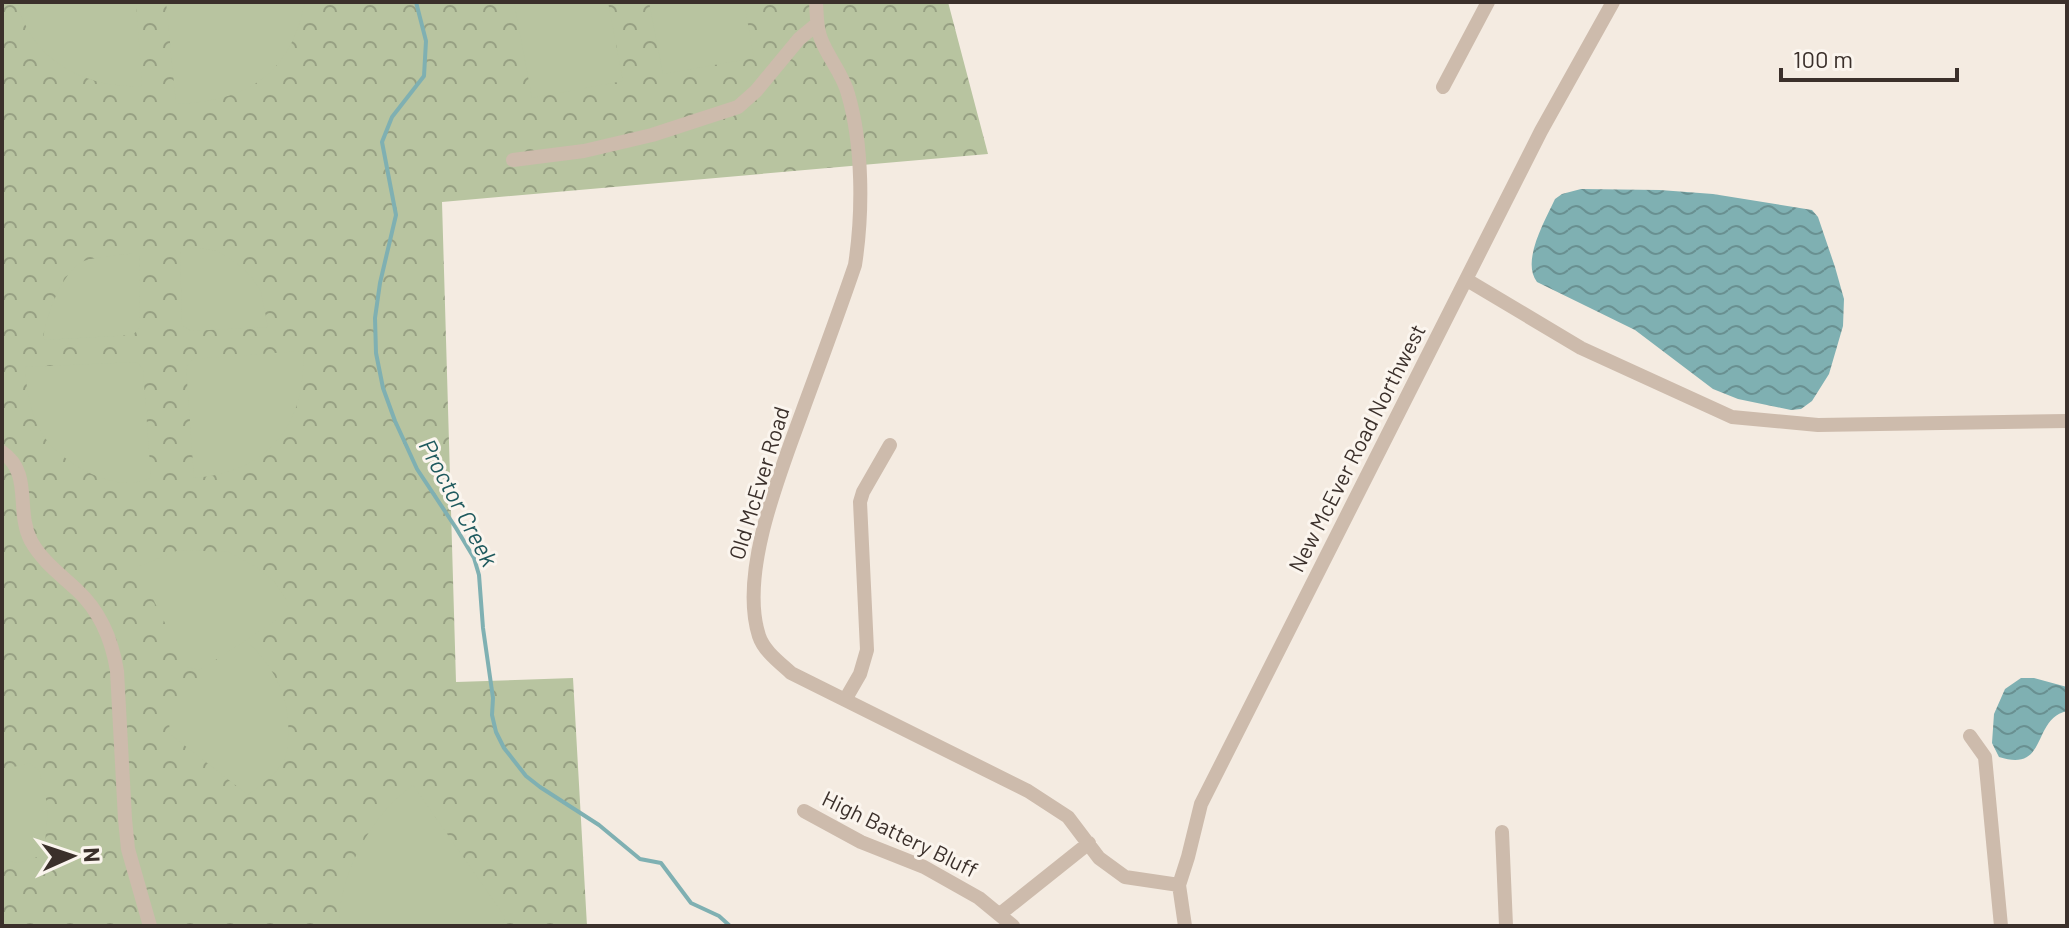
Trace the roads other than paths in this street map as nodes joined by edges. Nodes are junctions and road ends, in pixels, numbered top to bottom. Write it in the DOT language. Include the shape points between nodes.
graph roads {
  1 [pos="816,2"];
  2 [pos="1488,2"];
  3 [pos="1613,2"];
  4 [pos="817,24"];
  5 [pos="1443,87"];
  6 [pos="513,160"];
  7 [pos="1467,280"];
  8 [pos="2067,421"];
  9 [pos="890,445"];
  10 [pos="2,452"];
  11 [pos="845,700"];
  12 [pos="1970,736"];
  13 [pos="804,811"];
  14 [pos="1502,832"];
  15 [pos="1089,843"];
  16 [pos="1179,885"];
  17 [pos="1000,914"];
  18 [pos="150,926"];
  19 [pos="1013,926"];
  20 [pos="1185,926"];
  21 [pos="1506,926"];
  22 [pos="2001,926"];
  1 -- 4 [label="street, Old McEver Road"];
  2 -- 5 [label="street"];
  3 -- 7 [label="street, New McEver Road Northwest"];
  4 -- 6 [label="street" via="738,107 652,135"];
  4 -- 11 [label="street, Old McEver Road" via="855,119 859,242 780,473 761,543 753,601 760,640 770,653 791,673"];
  7 -- 8 [label="street" via="1581,348 1732,417 1818,425"];
  7 -- 16 [label="street, New McEver Road Northwest" via="1201,804"];
  9 -- 11 [label="street" via="860,502 867,650"];
  10 -- 18 [label="street" via="19,470 23,515 34,547 91,605 114,653 128,849"];
  11 -- 15 [label="street, Old McEver Road" via="1028,791 1068,817"];
  12 -- 22 [label="street" via="1985,757"];
  13 -- 17 [label="street, High Battery Bluff" via="924,867"];
  14 -- 21 [label="street"];
  15 -- 16 [label="street, Old McEver Road" via="1099,858 1125,877"];
  15 -- 17 [label="street"];
  16 -- 20 [label="street, New McEver Road Northwest"];
  17 -- 19 [label="street, High Battery Bluff"];
}
